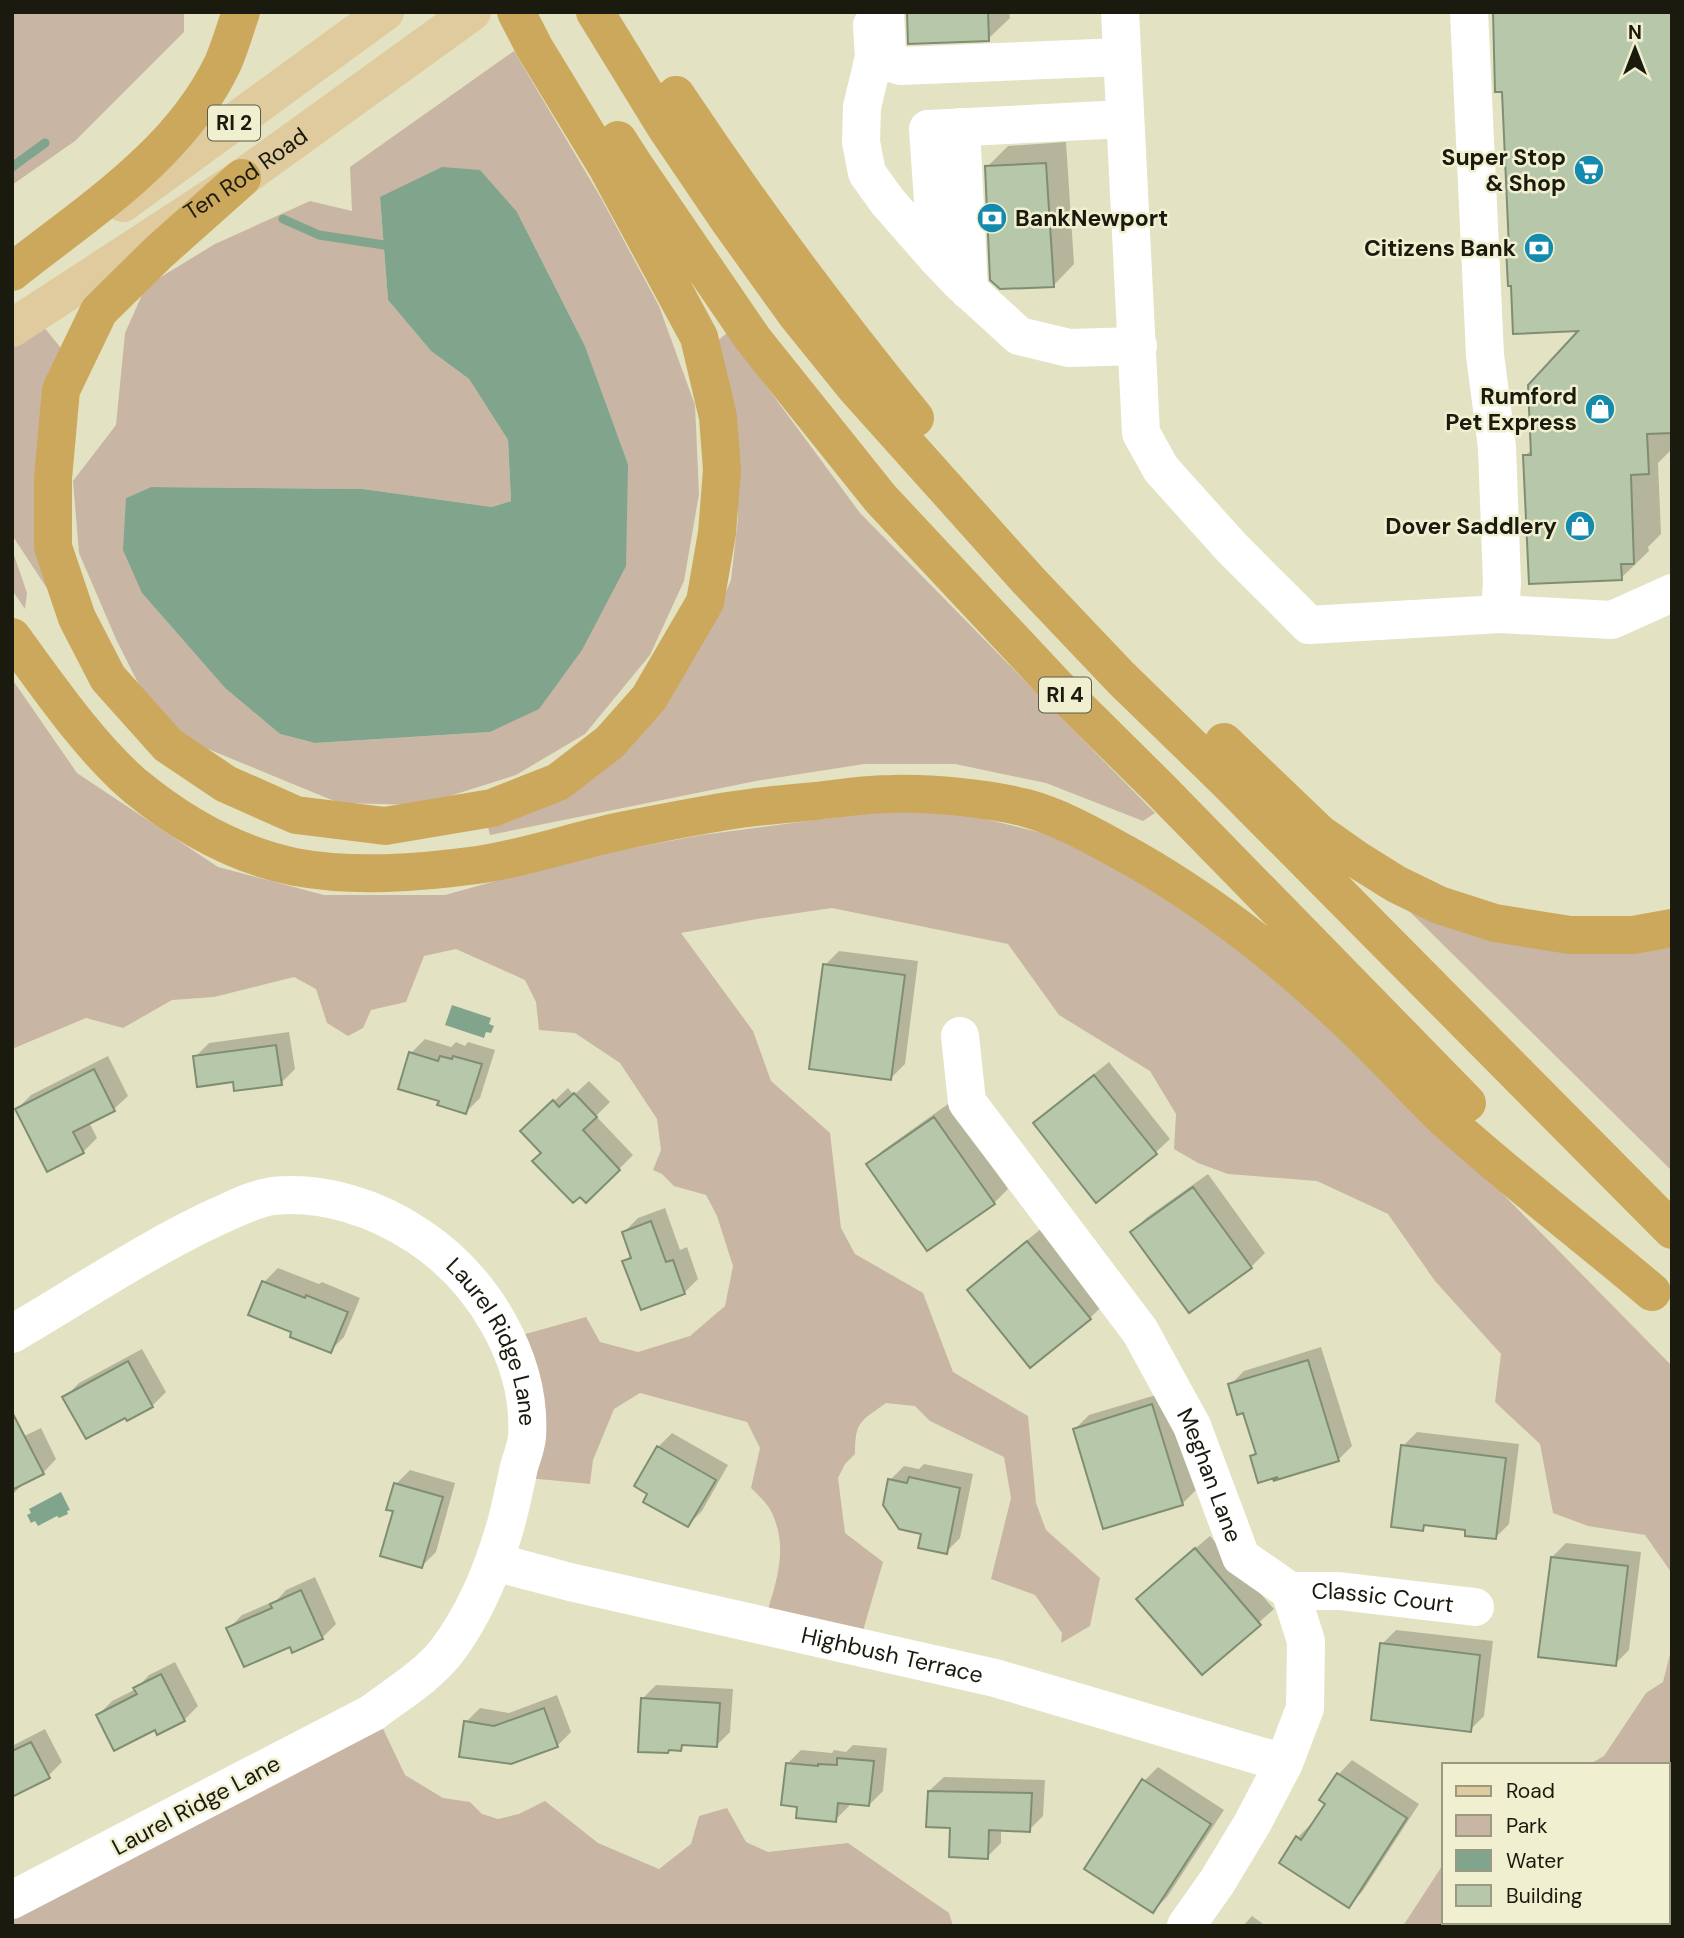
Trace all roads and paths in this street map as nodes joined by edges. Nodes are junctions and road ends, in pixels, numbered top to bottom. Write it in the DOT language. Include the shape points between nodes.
graph roads {
  1 [pos="240,12"];
  2 [pos="385,12"];
  3 [pos="472,12"];
  4 [pos="516,12"];
  5 [pos="595,12"];
  6 [pos="624,12"];
  7 [pos="871,12"];
  8 [pos="885,12"];
  9 [pos="1119,12"];
  10 [pos="1469,12"];
  11 [pos="543,31"];
  12 [pos="1121,57"];
  13 [pos="1125,119"];
  14 [pos="961,127"];
  15 [pos="242,178"];
  16 [pos="82,233"];
  17 [pos="937,258"];
  18 [pos="12,272"];
  19 [pos="12,281"];
  20 [pos="969,291"];
  21 [pos="12,299"];
  22 [pos="12,328"];
  23 [pos="1138,346"];
  24 [pos="1672,593"];
  25 [pos="1500,614"];
  26 [pos="12,637"];
  27 [pos="1672,928"];
  28 [pos="960,1036"];
  29 [pos="1672,1230"];
  30 [pos="1662,1302"];
  31 [pos="12,1334"];
  32 [pos="495,1562"];
  33 [pos="1290,1591"];
  34 [pos="1475,1607"];
  35 [pos="1284,1763"];
  36 [pos="12,1900"];
  37 [pos="1186,1926"];
  1 -- 18 [label="highway" via="223,62 195,110 167,144"];
  2 -- 16 [label="main road, Ten Rod Road / RI 2"];
  3 -- 15 [label="main road, Ten Rod Road / RI 2"];
  4 -- 11 [label="highway"];
  5 -- 29 [label="highway, RI 4" via="730,222 855,387 1121,678"];
  6 -- 27 [label="highway" via="761,217 948,458 1124,647 1319,833 1396,884 1438,905 1496,923 1570,935 1633,936"];
  7 -- 17 [label="street" via="874,57 862,107 861,142 867,173"];
  8 -- 12 [label="street" via="887,54 891,63 901,66"];
  9 -- 12 [label="street"];
  10 -- 25 [label="street" via="1485,355 1497,447"];
  11 -- 15 [label="highway" via="607,167 699,337 718,417 722,470 705,602 649,698 610,742 558,782 492,808 385,826 296,814 226,784 168,745 107,678 78,618 53,547 53,478 61,390 99,311"];
  11 -- 30 [label="highway, RI 4" via="754,340 881,499 1055,685"];
  12 -- 13 [label="street"];
  13 -- 14 [label="street"];
  13 -- 23 [label="street"];
  14 -- 17 [label="street" via="929,129"];
  14 -- 20 [label="street"];
  15 -- 22 [label="main road, Ten Rod Road / RI 2"];
  16 -- 19 [label="main road, Ten Rod Road / RI 2"];
  16 -- 21 [label="highway" via="35,283"];
  17 -- 20 [label="street"];
  20 -- 23 [label="street" via="1019,336 1069,348"];
  23 -- 25 [label="street" via="1141,433 1161,469 1309,625"];
  24 -- 25 [label="street" via="1612,621"];
  26 -- 30 [label="highway" via="130,781 221,841 295,867 383,874 479,865 706,815 869,795 986,800 1030,809 1135,858 1225,918 1311,987 1445,1119"];
  28 -- 33 [label="street, Meghan Lane" via="967,1102 1140,1331 1192,1426 1241,1557"];
  31 -- 32 [label="street, Laurel Ridge Lane" via="181,1234 250,1202 306,1195 378,1212 452,1262 503,1331 514,1358 527,1413 527,1440"];
  32 -- 35 [label="street, Highbush Terrace" via="995,1678"];
  32 -- 36 [label="street, Laurel Ridge Lane" via="476,1605 444,1654 423,1676 372,1713"];
  33 -- 34 [label="street, Classic Court" via="1339,1591"];
  33 -- 35 [label="street" via="1307,1641 1305,1708"];
  35 -- 37 [label="street" via="1252,1824"];
}
